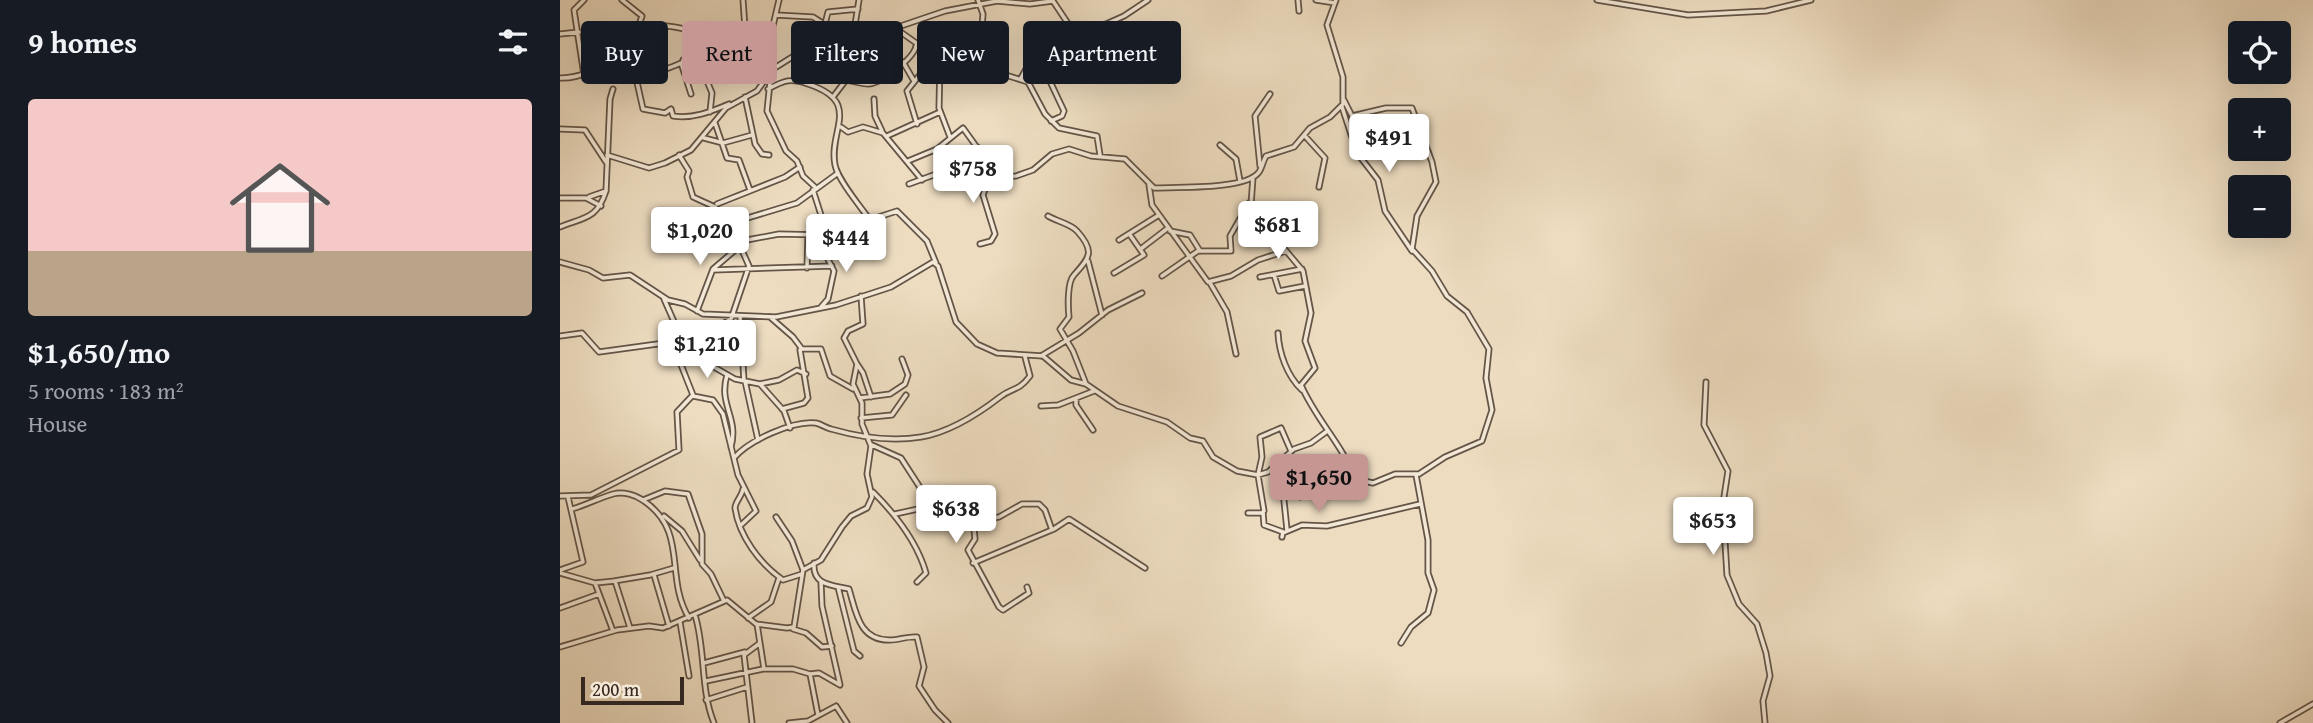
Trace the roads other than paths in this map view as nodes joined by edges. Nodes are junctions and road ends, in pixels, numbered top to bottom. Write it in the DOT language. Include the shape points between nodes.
graph roads {
  1 [pos="584,0"];
  2 [pos="622,0"];
  3 [pos="743,0"];
  4 [pos="779,0"];
  5 [pos="859,0"];
  6 [pos="1053,0"];
  7 [pos="1147,0"];
  8 [pos="1298,0"];
  9 [pos="1316,0"];
  10 [pos="1597,0"];
  11 [pos="1811,0"];
  12 [pos="978,2"];
  13 [pos="1336,2"];
  14 [pos="858,9"];
  15 [pos="1299,11"];
  16 [pos="776,15"];
  17 [pos="640,21"];
  18 [pos="744,21"];
  19 [pos="774,21"];
  20 [pos="820,21"];
  21 [pos="827,21"];
  22 [pos="856,21"];
  23 [pos="983,21"];
  24 [pos="903,25"];
  25 [pos="579,32"];
  26 [pos="560,34"];
  27 [pos="903,35"];
  28 [pos="916,46"];
  29 [pos="581,49"];
  30 [pos="903,62"];
  31 [pos="581,75"];
  32 [pos="1009,75"];
  33 [pos="560,78"];
  34 [pos="917,78"];
  35 [pos="1021,78"];
  36 [pos="914,81"];
  37 [pos="637,84"];
  38 [pos="688,84"];
  39 [pos="708,84"];
  40 [pos="762,84"];
  41 [pos="769,84"];
  42 [pos="843,84"];
  43 [pos="938,84"];
  44 [pos="613,89"];
  45 [pos="768,89"];
  46 [pos="691,94"];
  47 [pos="1270,94"];
  48 [pos="745,97"];
  49 [pos="832,98"];
  50 [pos="874,99"];
  51 [pos="1344,100"];
  52 [pos="734,103"];
  53 [pos="1342,107"];
  54 [pos="710,112"];
  55 [pos="940,112"];
  56 [pos="1051,121"];
  57 [pos="715,123"];
  58 [pos="917,124"];
  59 [pos="841,127"];
  60 [pos="560,129"];
  61 [pos="753,134"];
  62 [pos="885,135"];
  63 [pos="1304,135"];
  64 [pos="704,138"];
  65 [pos="950,139"];
  66 [pos="720,142"];
  67 [pos="1220,145"];
  68 [pos="976,146"];
  69 [pos="607,155"];
  70 [pos="679,155"];
  71 [pos="769,155"];
  72 [pos="1100,156"];
  73 [pos="908,162"];
  74 [pos="606,164"];
  75 [pos="800,167"];
  76 [pos="1261,168"];
  77 [pos="943,171"];
  78 [pos="838,173"];
  79 [pos="990,176"];
  80 [pos="1253,177"];
  81 [pos="922,181"];
  82 [pos="1240,181"];
  83 [pos="909,184"];
  84 [pos="1149,184"];
  85 [pos="1319,187"];
  86 [pos="814,189"];
  87 [pos="750,190"];
  88 [pos="606,191"];
  89 [pos="560,198"];
  90 [pos="586,198"];
  91 [pos="1250,201"];
  92 [pos="717,204"];
  93 [pos="601,206"];
  94 [pos="1159,215"];
  95 [pos="1048,216"];
  96 [pos="870,220"];
  97 [pos="731,223"];
  98 [pos="560,227"];
  99 [pos="1169,230"];
  100 [pos="808,234"];
  101 [pos="815,234"];
  102 [pos="827,234"];
  103 [pos="1130,235"];
  104 [pos="1119,240"];
  105 [pos="741,244"];
  106 [pos="980,244"];
  107 [pos="1142,248"];
  108 [pos="1200,251"];
  109 [pos="1286,251"];
  110 [pos="1413,252"];
  111 [pos="1188,257"];
  112 [pos="1088,261"];
  113 [pos="560,262"];
  114 [pos="936,263"];
  115 [pos="831,266"];
  116 [pos="807,268"];
  117 [pos="749,269"];
  118 [pos="1302,269"];
  119 [pos="713,270"];
  120 [pos="1114,273"];
  121 [pos="1274,275"];
  122 [pos="1161,276"];
  123 [pos="1260,277"];
  124 [pos="1210,283"];
  125 [pos="1305,286"];
  126 [pos="1143,293"];
  127 [pos="862,296"];
  128 [pos="663,297"];
  129 [pos="819,309"];
  130 [pos="696,312"];
  131 [pos="1102,315"];
  132 [pos="734,316"];
  133 [pos="740,316"];
  134 [pos="769,316"];
  135 [pos="1278,333"];
  136 [pos="560,336"];
  137 [pos="682,338"];
  138 [pos="1066,339"];
  139 [pos="672,342"];
  140 [pos="799,344"];
  141 [pos="1236,354"];
  142 [pos="1041,356"];
  143 [pos="1026,357"];
  144 [pos="902,359"];
  145 [pos="857,364"];
  146 [pos="806,373"];
  147 [pos="727,375"];
  148 [pos="745,381"];
  149 [pos="1706,382"];
  150 [pos="760,384"];
  151 [pos="1086,384"];
  152 [pos="856,391"];
  153 [pos="1094,391"];
  154 [pos="1304,391"];
  155 [pos="906,395"];
  156 [pos="693,396"];
  157 [pos="871,397"];
  158 [pos="1077,397"];
  159 [pos="860,398"];
  160 [pos="1041,406"];
  161 [pos="782,409"];
  162 [pos="862,418"];
  163 [pos="790,428"];
  164 [pos="1093,430"];
  165 [pos="1326,432"];
  166 [pos="868,437"];
  167 [pos="758,440"];
  168 [pos="871,443"];
  169 [pos="730,448"];
  170 [pos="1291,451"];
  171 [pos="1287,455"];
  172 [pos="734,458"];
  173 [pos="1275,467"];
  174 [pos="1258,475"];
  175 [pos="1416,475"];
  176 [pos="744,487"];
  177 [pos="873,492"];
  178 [pos="560,496"];
  179 [pos="568,497"];
  180 [pos="1300,497"];
  181 [pos="643,500"];
  182 [pos="950,502"];
  183 [pos="1420,504"];
  184 [pos="572,509"];
  185 [pos="1263,512"];
  186 [pos="1248,513"];
  187 [pos="662,514"];
  188 [pos="895,514"];
  189 [pos="776,517"];
  190 [pos="973,520"];
  191 [pos="740,526"];
  192 [pos="1052,530"];
  193 [pos="1284,533"];
  194 [pos="701,560"];
  195 [pos="814,563"];
  196 [pos="973,563"];
  197 [pos="674,568"];
  198 [pos="1145,568"];
  199 [pos="560,572"];
  200 [pos="802,572"];
  201 [pos="654,574"];
  202 [pos="779,578"];
  203 [pos="614,581"];
  204 [pos="821,582"];
  205 [pos="917,582"];
  206 [pos="595,583"];
  207 [pos="1027,586"];
  208 [pos="838,587"];
  209 [pos="599,594"];
  210 [pos="723,601"];
  211 [pos="560,608"];
  212 [pos="695,615"];
  213 [pos="689,618"];
  214 [pos="748,618"];
  215 [pos="680,622"];
  216 [pos="757,624"];
  217 [pos="669,626"];
  218 [pos="630,628"];
  219 [pos="791,628"];
  220 [pos="613,631"];
  221 [pos="760,643"];
  222 [pos="1401,643"];
  223 [pos="833,646"];
  224 [pos="560,647"];
  225 [pos="745,652"];
  226 [pos="860,656"];
  227 [pos="704,663"];
  228 [pos="764,669"];
  229 [pos="746,672"];
  230 [pos="810,674"];
  231 [pos="689,676"];
  232 [pos="706,681"];
  233 [pos="748,687"];
  234 [pos="706,701"];
  235 [pos="2313,704"];
  236 [pos="818,715"];
  237 [pos="809,722"];
  238 [pos="714,723"];
  239 [pos="752,723"];
  240 [pos="789,723"];
  241 [pos="847,723"];
  242 [pos="948,723"];
  243 [pos="1765,723"];
  244 [pos="2280,723"];
  1 -- 25 [label="street" via="574,9"];
  2 -- 17 [label="street" via="642,16"];
  3 -- 18 [label="street"];
  4 -- 16 [label="street"];
  5 -- 14 [label="street"];
  6 -- 7 [label="street" via="1078,37"];
  6 -- 12 [label="street"];
  8 -- 15 [label="street"];
  9 -- 13 [label="street"];
  10 -- 11 [label="street" via="1688,15 1766,11"];
  12 -- 23 [label="street"];
  12 -- 24 [label="street"];
  13 -- 51 [label="street" via="1327,25 1340,65"];
  14 -- 21 [label="street" via="830,10"];
  14 -- 22 [label="street"];
  16 -- 19 [label="street"];
  16 -- 20 [label="street"];
  25 -- 26 [label="street"];
  25 -- 29 [label="street"];
  27 -- 28 [label="street"];
  28 -- 30 [label="street"];
  30 -- 36 [label="street"];
  31 -- 33 [label="street"];
  32 -- 35 [label="street"];
  34 -- 36 [label="street"];
  35 -- 56 [label="street" via="1031,85"];
  35 -- 56 [label="street" via="1031,60 1042,67 1064,111"];
  36 -- 58 [label="street" via="906,94"];
  37 -- 54 [label="street" via="644,110 665,113 671,109 675,117"];
  38 -- 46 [label="street"];
  39 -- 54 [label="street"];
  40 -- 48 [label="street"];
  41 -- 45 [label="street"];
  42 -- 49 [label="street"];
  43 -- 55 [label="street"];
  44 -- 69 [label="street"];
  45 -- 49 [label="street" via="789,78 822,89"];
  45 -- 75 [label="street" via="771,123"];
  47 -- 76 [label="street" via="1255,116"];
  48 -- 52 [label="street"];
  48 -- 61 [label="street"];
  49 -- 59 [label="street"];
  50 -- 62 [label="street" via="875,115"];
  51 -- 53 [label="street"];
  51 -- 110 [label="street" via="1352,116 1386,108 1412,109 1436,182 1417,216"];
  52 -- 54 [label="street"];
  52 -- 57 [label="street"];
  53 -- 63 [label="street"];
  53 -- 110 [label="street" via="1357,153 1378,180 1384,210"];
  55 -- 58 [label="street"];
  55 -- 65 [label="street"];
  56 -- 72 [label="street" via="1064,131 1096,135"];
  57 -- 66 [label="street"];
  57 -- 70 [label="street" via="692,149"];
  58 -- 62 [label="street"];
  59 -- 62 [label="street" via="848,132 863,127"];
  59 -- 78 [label="street" via="834,141"];
  60 -- 74 [label="street" via="587,131"];
  61 -- 66 [label="street"];
  61 -- 71 [label="street" via="757,148"];
  62 -- 73 [label="street"];
  63 -- 76 [label="street" via="1293,148 1268,155"];
  63 -- 85 [label="street" via="1325,158"];
  64 -- 66 [label="street"];
  65 -- 68 [label="street" via="964,128"];
  65 -- 73 [label="street"];
  66 -- 87 [label="street" via="727,159 739,160"];
  67 -- 82 [label="street" via="1236,159"];
  68 -- 77 [label="street"];
  68 -- 79 [label="street" via="986,151"];
  69 -- 70 [label="street" via="649,168"];
  69 -- 74 [label="street"];
  70 -- 97 [label="street" via="690,171 687,177 693,197 715,207"];
  72 -- 79 [label="street" via="1059,150 1032,171"];
  72 -- 84 [label="street" via="1129,160"];
  73 -- 81 [label="street"];
  74 -- 88 [label="street"];
  75 -- 86 [label="street"];
  75 -- 87 [label="street"];
  76 -- 80 [label="street"];
  77 -- 79 [label="street"];
  77 -- 81 [label="street"];
  78 -- 86 [label="street"];
  78 -- 96 [label="street"];
  79 -- 106 [label="street" via="983,195 995,235"];
  80 -- 82 [label="street"];
  80 -- 91 [label="street"];
  81 -- 83 [label="street"];
  82 -- 84 [label="street" via="1157,188"];
  84 -- 94 [label="street" via="1151,202"];
  86 -- 97 [label="street" via="793,204"];
  86 -- 102 [label="street"];
  87 -- 92 [label="street"];
  88 -- 90 [label="street"];
  88 -- 93 [label="street"];
  89 -- 90 [label="street"];
  90 -- 93 [label="street"];
  91 -- 108 [label="street" via="1230,236 1231,251"];
  91 -- 109 [label="street"];
  93 -- 98 [label="street" via="594,214"];
  94 -- 99 [label="street"];
  94 -- 103 [label="street"];
  95 -- 112 [label="street" via="1079,233 1089,249"];
  96 -- 102 [label="street"];
  96 -- 114 [label="street" via="901,212 927,241"];
  97 -- 105 [label="street"];
  99 -- 107 [label="street"];
  99 -- 108 [label="street" via="1190,235"];
  99 -- 111 [label="street"];
  100 -- 101 [label="street"];
  100 -- 105 [label="street" via="770,234"];
  100 -- 116 [label="street"];
  101 -- 102 [label="street"];
  101 -- 115 [label="street"];
  103 -- 104 [label="street"];
  103 -- 107 [label="street"];
  105 -- 117 [label="street"];
  105 -- 119 [label="street"];
  107 -- 120 [label="street" via="1143,256"];
  108 -- 111 [label="street"];
  109 -- 118 [label="street"];
  109 -- 124 [label="street"];
  110 -- 175 [label="street" via="1447,296 1467,312 1488,348 1486,379 1492,408 1482,441"];
  111 -- 122 [label="street"];
  111 -- 124 [label="street"];
  112 -- 131 [label="street"];
  112 -- 138 [label="street" via="1072,278 1067,299 1070,317 1060,328"];
  113 -- 128 [label="street" via="603,278 631,275"];
  114 -- 127 [label="street" via="895,286"];
  114 -- 143 [label="street" via="956,322 966,335 993,352"];
  115 -- 116 [label="street"];
  115 -- 129 [label="street" via="830,292"];
  116 -- 117 [label="street"];
  117 -- 119 [label="street"];
  117 -- 132 [label="street"];
  118 -- 121 [label="street"];
  118 -- 125 [label="street"];
  119 -- 130 [label="street"];
  121 -- 123 [label="street"];
  121 -- 125 [label="street" via="1279,291"];
  124 -- 141 [label="street" via="1227,311"];
  125 -- 154 [label="street" via="1311,317 1305,341 1315,368 1301,382"];
  126 -- 131 [label="street"];
  127 -- 129 [label="street"];
  127 -- 145 [label="street" via="863,324 845,337"];
  128 -- 130 [label="street"];
  128 -- 137 [label="street"];
  129 -- 134 [label="street"];
  130 -- 132 [label="street"];
  131 -- 138 [label="street"];
  132 -- 133 [label="street"];
  132 -- 137 [label="street" via="717,327"];
  133 -- 134 [label="street"];
  133 -- 148 [label="street"];
  134 -- 140 [label="street"];
  135 -- 154 [label="street" via="1279,352 1294,382"];
  136 -- 139 [label="street" via="583,333 593,349 601,352"];
  137 -- 139 [label="street"];
  137 -- 147 [label="street" via="700,360"];
  138 -- 142 [label="street"];
  138 -- 151 [label="street"];
  139 -- 156 [label="street"];
  140 -- 146 [label="street"];
  140 -- 152 [label="street" via="805,350 821,349 830,376"];
  142 -- 143 [label="street"];
  142 -- 151 [label="street" via="1070,380"];
  143 -- 166 [label="street" via="1029,377 1018,390 1000,397 978,415 920,437"];
  144 -- 157 [label="street" via="907,382 890,394"];
  145 -- 152 [label="street" via="852,379"];
  145 -- 157 [label="street"];
  146 -- 150 [label="street" via="797,370"];
  146 -- 161 [label="street" via="807,400"];
  147 -- 148 [label="street"];
  147 -- 169 [label="street" via="722,391 732,422"];
  148 -- 150 [label="street"];
  148 -- 167 [label="street"];
  149 -- 243 [label="street" via="1704,425 1728,471 1724,497 1732,523 1725,542 1727,575 1739,604 1757,624 1770,676 1763,701"];
  150 -- 161 [label="street"];
  151 -- 153 [label="street"];
  152 -- 159 [label="street"];
  153 -- 158 [label="street"];
  153 -- 174 [label="street" via="1204,442 1212,456 1235,470"];
  154 -- 165 [label="street"];
  155 -- 162 [label="street" via="894,414"];
  156 -- 169 [label="street" via="718,405"];
  156 -- 179 [label="street" via="677,412 679,450 591,495"];
  157 -- 159 [label="street"];
  158 -- 160 [label="street"];
  158 -- 164 [label="street" via="1075,405"];
  159 -- 162 [label="street"];
  161 -- 163 [label="street"];
  162 -- 166 [label="street"];
  163 -- 166 [label="street" via="816,423"];
  163 -- 167 [label="street"];
  165 -- 170 [label="street"];
  165 -- 175 [label="street" via="1339,444 1357,481 1373,483 1398,474"];
  166 -- 168 [label="street"];
  167 -- 172 [label="street"];
  168 -- 177 [label="street" via="867,474"];
  168 -- 182 [label="street" via="901,458 922,491"];
  169 -- 172 [label="street"];
  170 -- 171 [label="street"];
  170 -- 174 [label="street" via="1281,428 1260,436"];
  171 -- 173 [label="street"];
  171 -- 180 [label="street"];
  172 -- 176 [label="street"];
  173 -- 174 [label="street"];
  173 -- 193 [label="street" via="1283,491"];
  174 -- 185 [label="street"];
  175 -- 183 [label="street"];
  176 -- 191 [label="street" via="735,504"];
  176 -- 191 [label="street" via="756,512"];
  177 -- 188 [label="street"];
  177 -- 195 [label="street" via="867,508 850,517"];
  178 -- 179 [label="street"];
  179 -- 184 [label="street"];
  181 -- 184 [label="street" via="615,493"];
  181 -- 187 [label="street"];
  181 -- 194 [label="street" via="665,491 688,494 702,534"];
  182 -- 188 [label="street"];
  182 -- 190 [label="street" via="971,499"];
  183 -- 193 [label="street" via="1328,526 1302,525"];
  183 -- 222 [label="street" via="1434,590 1428,613"];
  184 -- 199 [label="street" via="583,562"];
  185 -- 186 [label="street"];
  185 -- 193 [label="street" via="1264,526"];
  187 -- 194 [label="street" via="679,528"];
  187 -- 197 [label="street" via="674,548"];
  188 -- 205 [label="street" via="926,570"];
  189 -- 200 [label="street" via="792,541"];
  190 -- 192 [label="street" via="999,517 1022,504 1038,504"];
  190 -- 196 [label="street" via="975,540 968,550"];
  191 -- 202 [label="street" via="753,550"];
  192 -- 196 [label="street"];
  192 -- 198 [label="street" via="1070,519"];
  194 -- 210 [label="street"];
  195 -- 200 [label="street"];
  195 -- 204 [label="street" via="814,574"];
  196 -- 207 [label="street" via="1003,610 1029,593"];
  197 -- 201 [label="street"];
  197 -- 213 [label="street"];
  199 -- 206 [label="street"];
  200 -- 202 [label="street" via="785,581"];
  200 -- 219 [label="street" via="800,604"];
  201 -- 203 [label="street"];
  201 -- 217 [label="street"];
  202 -- 214 [label="street" via="770,603"];
  203 -- 206 [label="street"];
  203 -- 218 [label="street"];
  204 -- 208 [label="street"];
  204 -- 223 [label="street"];
  206 -- 209 [label="street"];
  208 -- 226 [label="street" via="854,651"];
  208 -- 242 [label="street" via="850,589 859,624 869,634 890,640 917,637 924,667 920,688"];
  209 -- 211 [label="street"];
  209 -- 220 [label="street"];
  210 -- 212 [label="street"];
  210 -- 214 [label="street" via="733,603"];
  212 -- 213 [label="street"];
  212 -- 227 [label="street"];
  213 -- 215 [label="street"];
  214 -- 216 [label="street"];
  215 -- 217 [label="street"];
  215 -- 231 [label="street"];
  216 -- 219 [label="street"];
  216 -- 221 [label="street"];
  217 -- 218 [label="street"];
  218 -- 220 [label="street"];
  219 -- 223 [label="street" via="806,633 822,647"];
  220 -- 224 [label="street"];
  221 -- 225 [label="street"];
  221 -- 228 [label="street"];
  223 -- 230 [label="street" via="839,686 819,673"];
  225 -- 227 [label="street"];
  225 -- 229 [label="street"];
  227 -- 232 [label="street"];
  228 -- 229 [label="street"];
  228 -- 230 [label="street" via="793,668"];
  229 -- 232 [label="street"];
  229 -- 233 [label="street"];
  230 -- 236 [label="street"];
  232 -- 234 [label="street"];
  233 -- 234 [label="street"];
  233 -- 239 [label="street"];
  234 -- 238 [label="street"];
  235 -- 244 [label="street"];
  236 -- 237 [label="street"];
  236 -- 241 [label="street" via="836,706"];
  237 -- 240 [label="street"];
}
